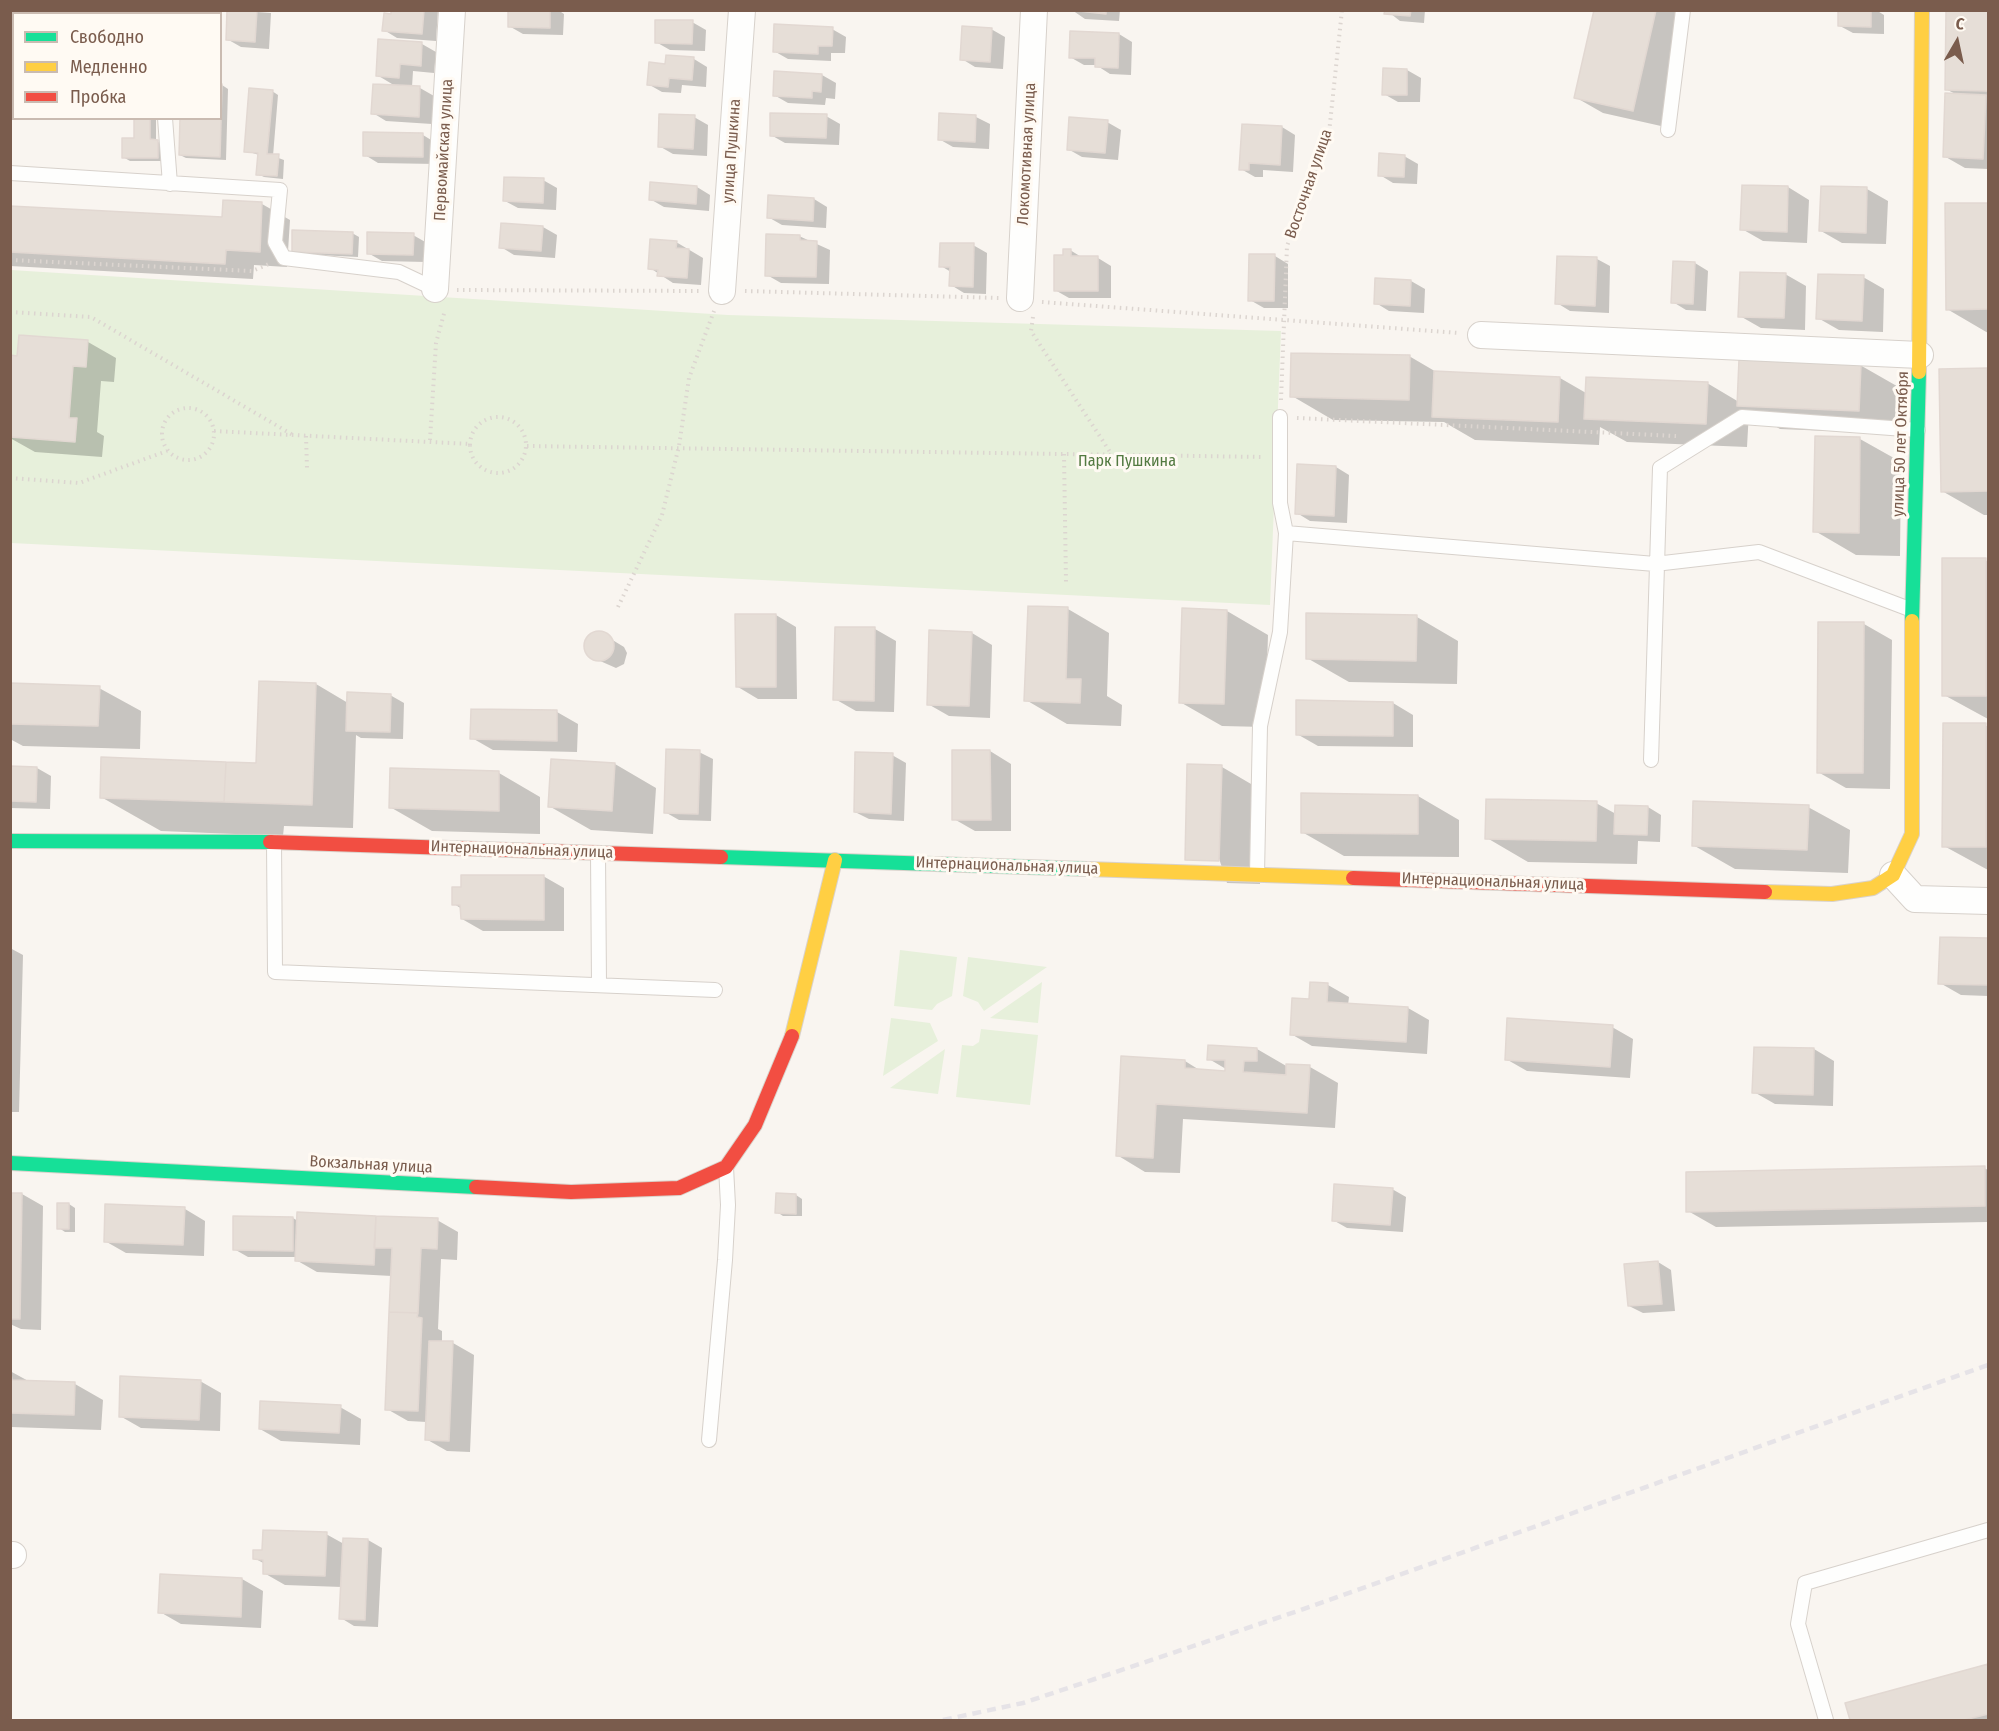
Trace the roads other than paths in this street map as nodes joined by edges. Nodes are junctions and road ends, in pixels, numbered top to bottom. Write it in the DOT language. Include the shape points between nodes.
graph roads {
  1 [pos="452,10"];
  2 [pos="742,10"];
  3 [pos="1034,10"];
  4 [pos="1683,10"];
  5 [pos="1922,10"];
  6 [pos="165,120"];
  7 [pos="1668,130"];
  8 [pos="10,173"];
  9 [pos="170,184"];
  10 [pos="443,289"];
  11 [pos="722,291"];
  12 [pos="1028,300"];
  13 [pos="1481,335"];
  14 [pos="1920,356"];
  15 [pos="1280,417"];
  16 [pos="1918,430"];
  17 [pos="1286,533"];
  18 [pos="1655,564"];
  19 [pos="1912,610"];
  20 [pos="1651,760"];
  21 [pos="10,841"];
  22 [pos="274,842"];
  23 [pos="598,853"];
  24 [pos="836,860"];
  25 [pos="1257,874"];
  26 [pos="1893,874"];
  27 [pos="1989,901"];
  28 [pos="599,985"];
  29 [pos="715,990"];
  30 [pos="10,1163"];
  31 [pos="726,1167"];
  32 [pos="709,1440"];
  33 [pos="1989,1530"];
  34 [pos="1827,1720"];
  1 -- 10 [label="street, Первомайская улица"];
  2 -- 11 [label="street, улица Пушкина"];
  3 -- 12 [label="street, Локомотивная улица"];
  4 -- 7 [label="lane"];
  5 -- 14 [label="street, улица 50 лет Октября"];
  6 -- 9 [label="lane"];
  8 -- 9 [label="lane"];
  9 -- 10 [label="lane" via="280,190 275,242 284,258 399,272"];
  13 -- 14 [label="street"];
  14 -- 16 [label="street, улица 50 лет Октября"];
  15 -- 17 [label="lane" via="1280,503"];
  16 -- 18 [label="lane" via="1743,417 1660,468"];
  16 -- 19 [label="street, улица 50 лет Октября"];
  17 -- 18 [label="lane"];
  17 -- 25 [label="lane" via="1280,632 1260,726"];
  18 -- 19 [label="lane" via="1759,552"];
  18 -- 20 [label="lane"];
  19 -- 26 [label="street, улица 50 лет Октября" via="1912,834"];
  21 -- 22 [label="street, Интернациональная улица"];
  22 -- 23 [label="street, Интернациональная улица"];
  22 -- 28 [label="lane" via="275,972"];
  23 -- 24 [label="street, Интернациональная улица"];
  23 -- 28 [label="lane"];
  24 -- 25 [label="street, Интернациональная улица"];
  24 -- 31 [label="street" via="792,1038 755,1125"];
  25 -- 26 [label="street, Интернациональная улица" via="1832,894 1873,888"];
  26 -- 27 [label="street" via="1915,899"];
  28 -- 29 [label="lane"];
  30 -- 31 [label="street, Вокзальная улица" via="571,1192 679,1188"];
  31 -- 32 [label="lane" via="725,1260"];
  33 -- 34 [label="lane" via="1804,1583 1798,1624"];
}
